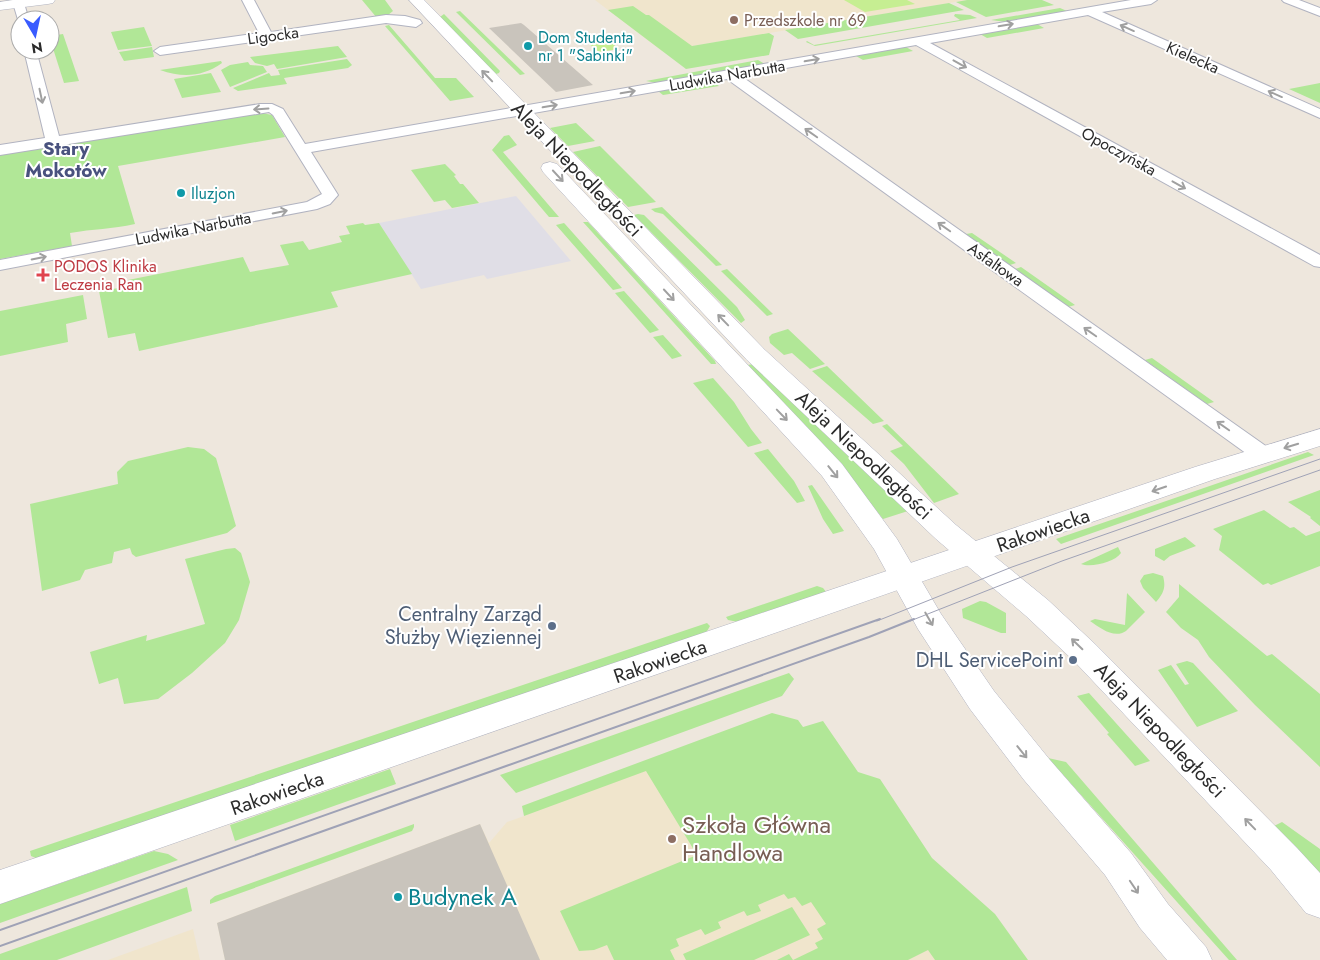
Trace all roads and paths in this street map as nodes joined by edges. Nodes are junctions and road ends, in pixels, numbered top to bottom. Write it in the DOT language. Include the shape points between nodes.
graph roads {
  1 [pos="48,0"];
  2 [pos="248,0"];
  3 [pos="416,0"];
  4 [pos="1066,0"];
  5 [pos="1151,0"];
  6 [pos="1288,0"];
  7 [pos="20,4"];
  8 [pos="399,5"];
  9 [pos="0,6"];
  10 [pos="21,10"];
  11 [pos="1089,11"];
  12 [pos="1320,12"];
  13 [pos="386,19"];
  14 [pos="416,24"];
  15 [pos="267,36"];
  16 [pos="427,36"];
  17 [pos="918,41"];
  18 [pos="160,51"];
  19 [pos="32,60"];
  20 [pos="729,74"];
  21 [pos="486,98"];
  22 [pos="511,113"];
  23 [pos="1320,114"];
  24 [pos="53,142"];
  25 [pos="302,149"];
  26 [pos="0,150"];
  27 [pos="1320,262"];
  28 [pos="0,265"];
  29 [pos="1320,437"];
  30 [pos="1262,454"];
  31 [pos="972,554"];
  32 [pos="905,577"];
  33 [pos="0,887"];
  34 [pos="1320,901"];
  35 [pos="1192,960"];
  1 -- 7 [label="main road"];
  2 -- 15 [label="street"];
  22 -- 3 [label="main road, Aleja Niepodległości, one-way"];
  4 -- 11 [label="street, Kielecka"];
  5 -- 11 [label="street, Ludwika Narbutta"];
  6 -- 12 [label="street"];
  7 -- 9 [label="main road"];
  7 -- 10 [label="street"];
  8 -- 13 [label="street" via="397,12"];
  8 -- 14 [label="main road"];
  17 -- 11 [label="street, Ludwika Narbutta, one-way"];
  23 -- 11 [label="street, Kielecka, one-way"];
  13 -- 14 [label="street, Ligocka"];
  13 -- 15 [label="street, Ligocka"];
  14 -- 16 [label="main road"];
  15 -- 18 [label="street, Ligocka"];
  20 -- 17 [label="street, Ludwika Narbutta, one-way"];
  17 -- 27 [label="street, Opoczyńska, one-way"];
  19 -- 24 [label="street, one-way"];
  22 -- 20 [label="street, Ludwika Narbutta, one-way"];
  30 -- 20 [label="street, Asfaltowa, one-way"];
  21 -- 22 [label="main road, Aleja Niepodległości"];
  22 -- 25 [label="street, Ludwika Narbutta"];
  31 -- 22 [label="main road, Aleja Niepodległości, one-way" via="756,355"];
  22 -- 32 [label="main road, Aleja Niepodległości, one-way" via="815,450 857,502"];
  25 -- 24 [label="street, Ludwika Narbutta, one-way" via="278,112 266,108"];
  24 -- 26 [label="street, Ludwika Narbutta"];
  28 -- 25 [label="street, Ludwika Narbutta, one-way" via="320,203 327,199 329,193"];
  29 -- 30 [label="main road, Rakowiecka, one-way"];
  30 -- 31 [label="main road, Rakowiecka, one-way"];
  31 -- 32 [label="main road, Rakowiecka"];
  34 -- 31 [label="main road, Aleja Niepodległości, one-way" via="1085,653"];
  32 -- 33 [label="main road, Rakowiecka"];
  32 -- 35 [label="main road, Aleja Niepodległości, one-way" via="929,621 982,700 1118,864 1154,916"];
}
